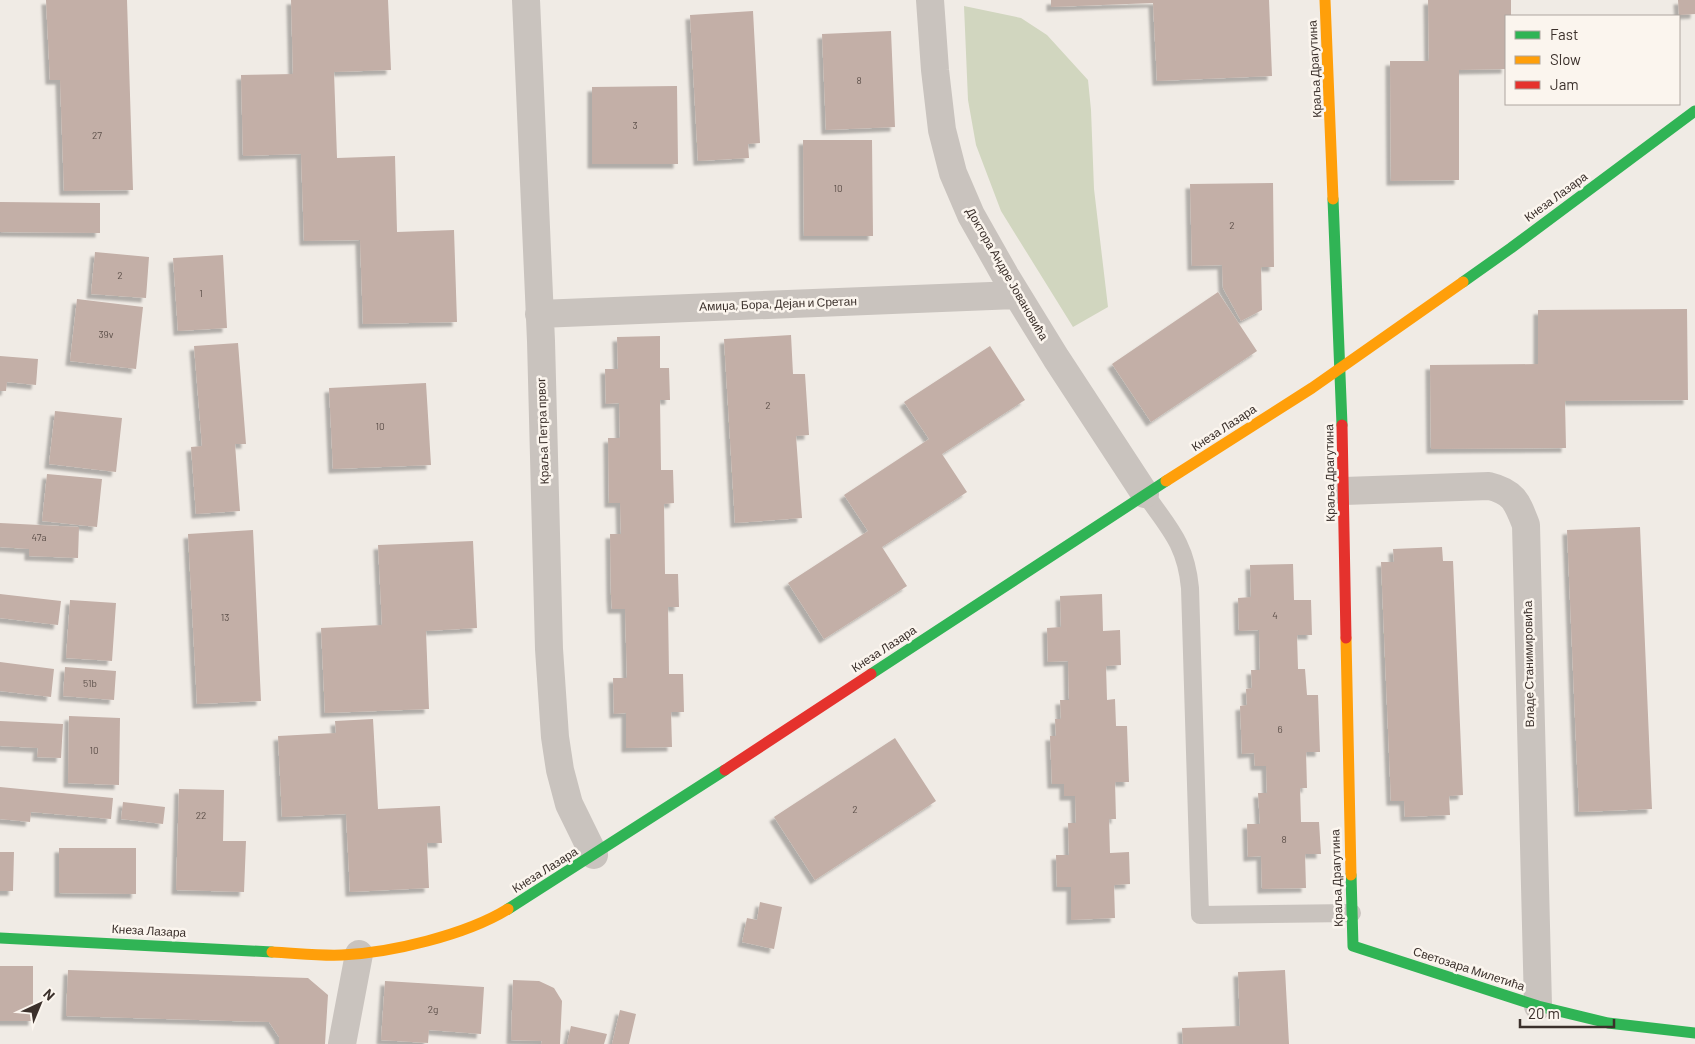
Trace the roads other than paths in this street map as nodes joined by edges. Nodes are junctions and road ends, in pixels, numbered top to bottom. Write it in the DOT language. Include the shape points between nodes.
graph roads {
  1 [pos="526,0"];
  2 [pos="930,0"];
  3 [pos="1325,0"];
  4 [pos="1695,111"];
  5 [pos="1016,295"];
  6 [pos="539,314"];
  7 [pos="1340,370"];
  8 [pos="1344,491"];
  9 [pos="1145,494"];
  10 [pos="594,855"];
  11 [pos="1352,913"];
  12 [pos="0,938"];
  13 [pos="1353,946"];
  14 [pos="359,954"];
  15 [pos="1538,1006"];
  16 [pos="1695,1033"];
  17 [pos="342,1044"];
  1 -- 6 [label="street, Краља Петра првог"];
  2 -- 5 [label="street, Доктора Андре Јовановића" via="942,130 953,173 971,214"];
  3 -- 7 [label="street, Краља Драгутина"];
  4 -- 7 [label="street, Кнеза Лазара"];
  5 -- 6 [label="street, Амиџа, Бора, Дејан и Сретан"];
  5 -- 9 [label="street, Доктора Андре Јовановића"];
  6 -- 10 [label="street, Краља Петра првог" via="549,649 555,738 569,804"];
  7 -- 8 [label="street, Краља Драгутина"];
  7 -- 9 [label="street, Кнеза Лазара"];
  8 -- 11 [label="street, Краља Драгутина"];
  8 -- 15 [label="street, Владе Станимировића" via="1489,486 1504,489 1518,504 1526,525"];
  9 -- 10 [label="street, Кнеза Лазара"];
  9 -- 11 [label="lane" via="1177,539 1189,569 1200,915"];
  10 -- 14 [label="street, Кнеза Лазара" via="517,904 476,924 426,941"];
  11 -- 13 [label="street, Краља Драгутина"];
  12 -- 14 [label="street, Кнеза Лазара"];
  13 -- 15 [label="street, Светозара Милетића"];
  14 -- 17 [label="street"];
  15 -- 16 [label="street, Светозара Милетића" via="1608,1023"];
}
